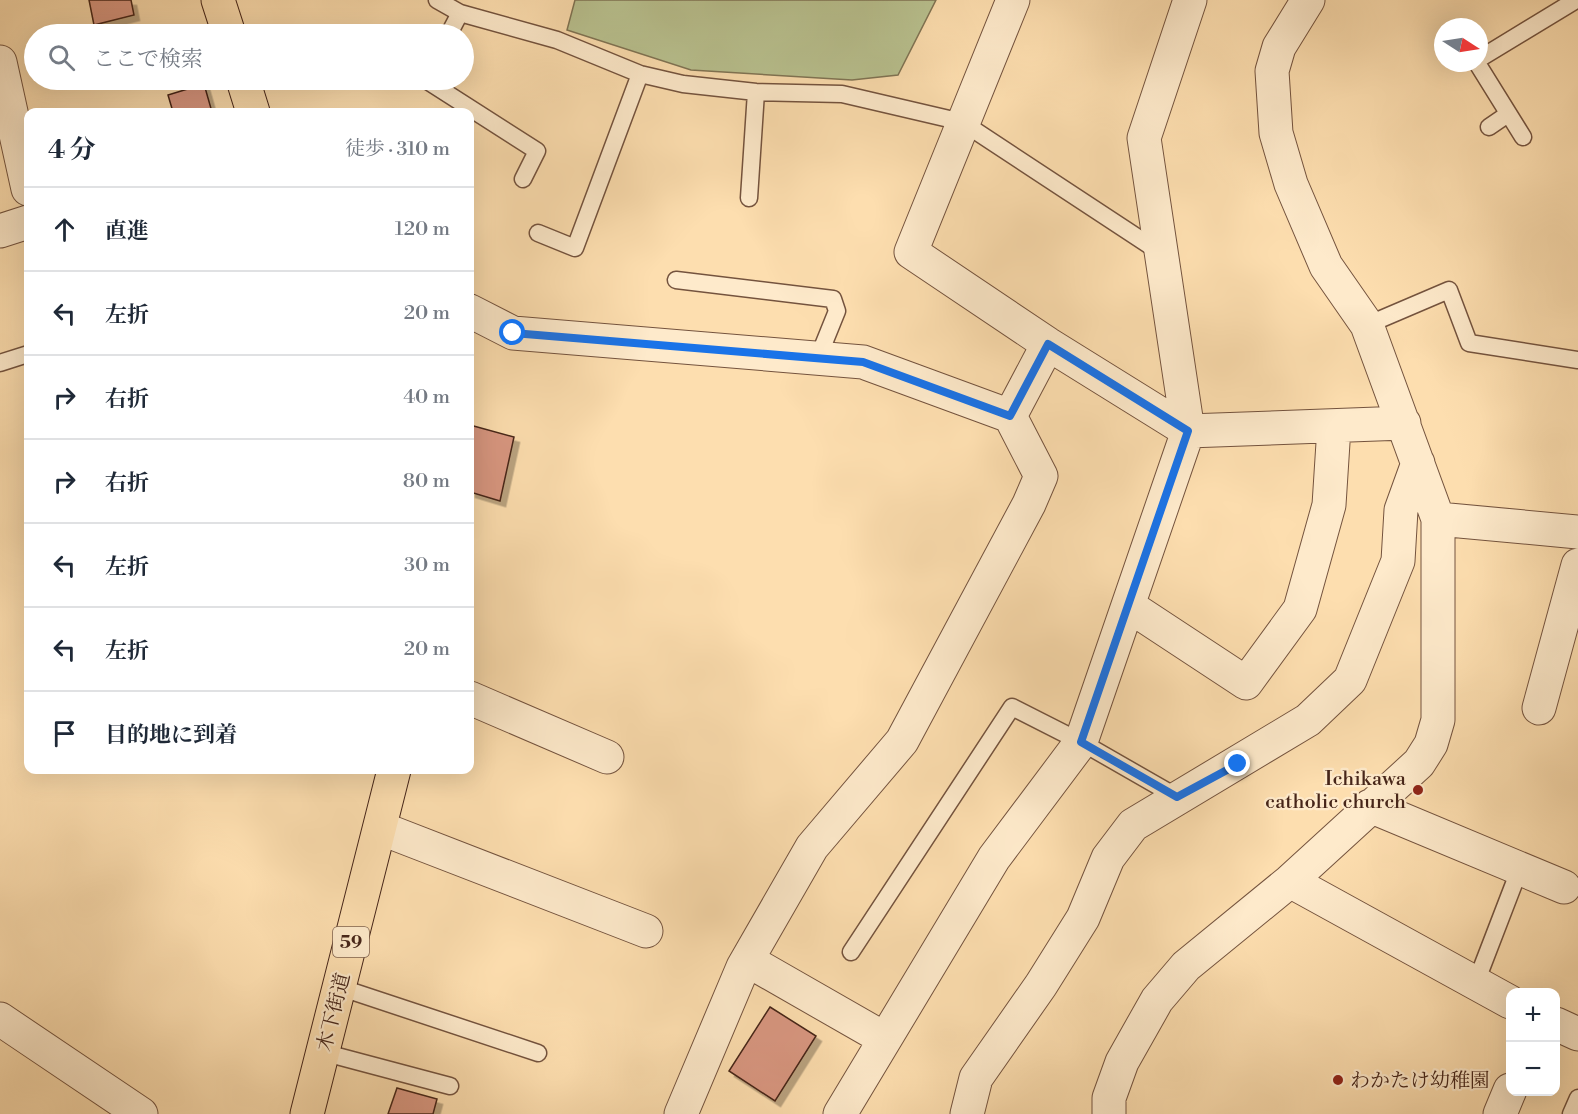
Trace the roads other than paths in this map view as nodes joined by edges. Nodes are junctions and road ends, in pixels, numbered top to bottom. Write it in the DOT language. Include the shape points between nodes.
graph roads {
  1 [pos="218,0"];
  2 [pos="437,0"];
  3 [pos="1013,0"];
  4 [pos="1190,0"];
  5 [pos="1308,0"];
  6 [pos="1576,0"];
  7 [pos="460,13"];
  8 [pos="226,24"];
  9 [pos="454,24"];
  10 [pos="1488,55"];
  11 [pos="0,62"];
  12 [pos="1484,72"];
  13 [pos="640,74"];
  14 [pos="246,90"];
  15 [pos="442,90"];
  16 [pos="756,92"];
  17 [pos="252,108"];
  18 [pos="470,108"];
  19 [pos="474,111"];
  20 [pos="1508,114"];
  21 [pos="963,122"];
  22 [pos="1489,127"];
  23 [pos="1523,137"];
  24 [pos="24,171"];
  25 [pos="523,179"];
  26 [pos="749,198"];
  27 [pos="24,223"];
  28 [pos="0,231"];
  29 [pos="538,232"];
  30 [pos="1162,254"];
  31 [pos="676,280"];
  32 [pos="474,313"];
  33 [pos="1367,325"];
  34 [pos="1048,344"];
  35 [pos="24,355"];
  36 [pos="818,358"];
  37 [pos="1578,360"];
  38 [pos="0,363"];
  39 [pos="1010,416"];
  40 [pos="1404,423"];
  41 [pos="1334,427"];
  42 [pos="1188,431"];
  43 [pos="1418,463"];
  44 [pos="1438,519"];
  45 [pos="1578,532"];
  46 [pos="1578,565"];
  47 [pos="1129,606"];
  48 [pos="474,700"];
  49 [pos="1539,708"];
  50 [pos="1081,742"];
  51 [pos="607,757"];
  52 [pos="393,774"];
  53 [pos="1177,797"];
  54 [pos="1370,806"];
  55 [pos="380,828"];
  56 [pos="1521,868"];
  57 [pos="1290,881"];
  58 [pos="1564,886"];
  59 [pos="646,931"];
  60 [pos="850,952"];
  61 [pos="747,960"];
  62 [pos="1475,985"];
  63 [pos="339,987"];
  64 [pos="1506,1000"];
  65 [pos="0,1019"];
  66 [pos="1560,1026"];
  67 [pos="1578,1034"];
  68 [pos="885,1039"];
  69 [pos="322,1052"];
  70 [pos="538,1053"];
  71 [pos="450,1086"];
  72 [pos="1508,1096"];
  73 [pos="1578,1098"];
  74 [pos="141,1114"];
  75 [pos="306,1114"];
  76 [pos="681,1114"];
  77 [pos="840,1114"];
  78 [pos="967,1114"];
  79 [pos="1109,1114"];
  80 [pos="1500,1114"];
  81 [pos="1571,1114"];
  1 -- 8 [label="main road"];
  2 -- 7 [label="lane"];
  3 -- 21 [label="street"];
  4 -- 30 [label="street" via="1143,138"];
  5 -- 33 [label="street" via="1279,47 1272,71 1276,133 1291,184 1326,266"];
  6 -- 10 [label="lane"];
  7 -- 9 [label="lane"];
  7 -- 13 [label="lane" via="557,40"];
  11 -- 24 [label="street"];
  12 -- 20 [label="lane"];
  13 -- 16 [label="lane" via="683,84"];
  13 -- 29 [label="lane" via="575,248"];
  14 -- 17 [label="main road"];
  15 -- 18 [label="lane"];
  16 -- 21 [label="lane" via="842,94"];
  16 -- 26 [label="lane"];
  19 -- 25 [label="lane" via="537,151"];
  20 -- 22 [label="lane"];
  20 -- 23 [label="lane"];
  21 -- 30 [label="lane"];
  21 -- 34 [label="street" via="911,252"];
  27 -- 28 [label="street"];
  30 -- 42 [label="street"];
  31 -- 36 [label="lane" via="833,299 837,312"];
  32 -- 36 [label="street" via="513,333"];
  33 -- 37 [label="lane" via="1449,291 1469,343"];
  33 -- 40 [label="street"];
  34 -- 39 [label="street"];
  34 -- 42 [label="street"];
  35 -- 38 [label="lane"];
  36 -- 39 [label="street" via="863,362"];
  39 -- 61 [label="street" via="1041,476 1029,504 902,741 812,847"];
  40 -- 41 [label="street"];
  40 -- 43 [label="street"];
  41 -- 42 [label="street"];
  41 -- 47 [label="street" via="1329,505 1300,609 1246,683"];
  42 -- 47 [label="street"];
  43 -- 44 [label="street"];
  43 -- 53 [label="street" via="1401,510 1398,561 1350,680 1308,720"];
  44 -- 45 [label="street"];
  44 -- 54 [label="street" via="1438,720 1431,744 1419,763"];
  46 -- 49 [label="street"];
  47 -- 50 [label="street"];
  48 -- 51 [label="street"];
  50 -- 53 [label="lane"];
  50 -- 60 [label="lane" via="1012,707"];
  50 -- 68 [label="street" via="994,858"];
  52 -- 55 [label="main road, 木下街道 / 59"];
  53 -- 78 [label="street" via="1133,825 1108,858 1083,918 976,1078"];
  54 -- 56 [label="street"];
  54 -- 57 [label="street"];
  55 -- 59 [label="street"];
  55 -- 63 [label="main road, 木下街道 / 59"];
  56 -- 58 [label="street"];
  56 -- 62 [label="lane"];
  57 -- 62 [label="street"];
  57 -- 79 [label="street" via="1186,966 1156,1000 1122,1062 1109,1098"];
  61 -- 68 [label="street"];
  61 -- 76 [label="street"];
  62 -- 64 [label="street"];
  63 -- 69 [label="main road, 木下街道 / 59"];
  63 -- 70 [label="lane"];
  65 -- 74 [label="street"];
  66 -- 67 [label="street"];
  68 -- 77 [label="street"];
  69 -- 71 [label="lane"];
  69 -- 75 [label="main road, 木下街道 / 59"];
  72 -- 80 [label="street"];
  73 -- 81 [label="lane"];
}
